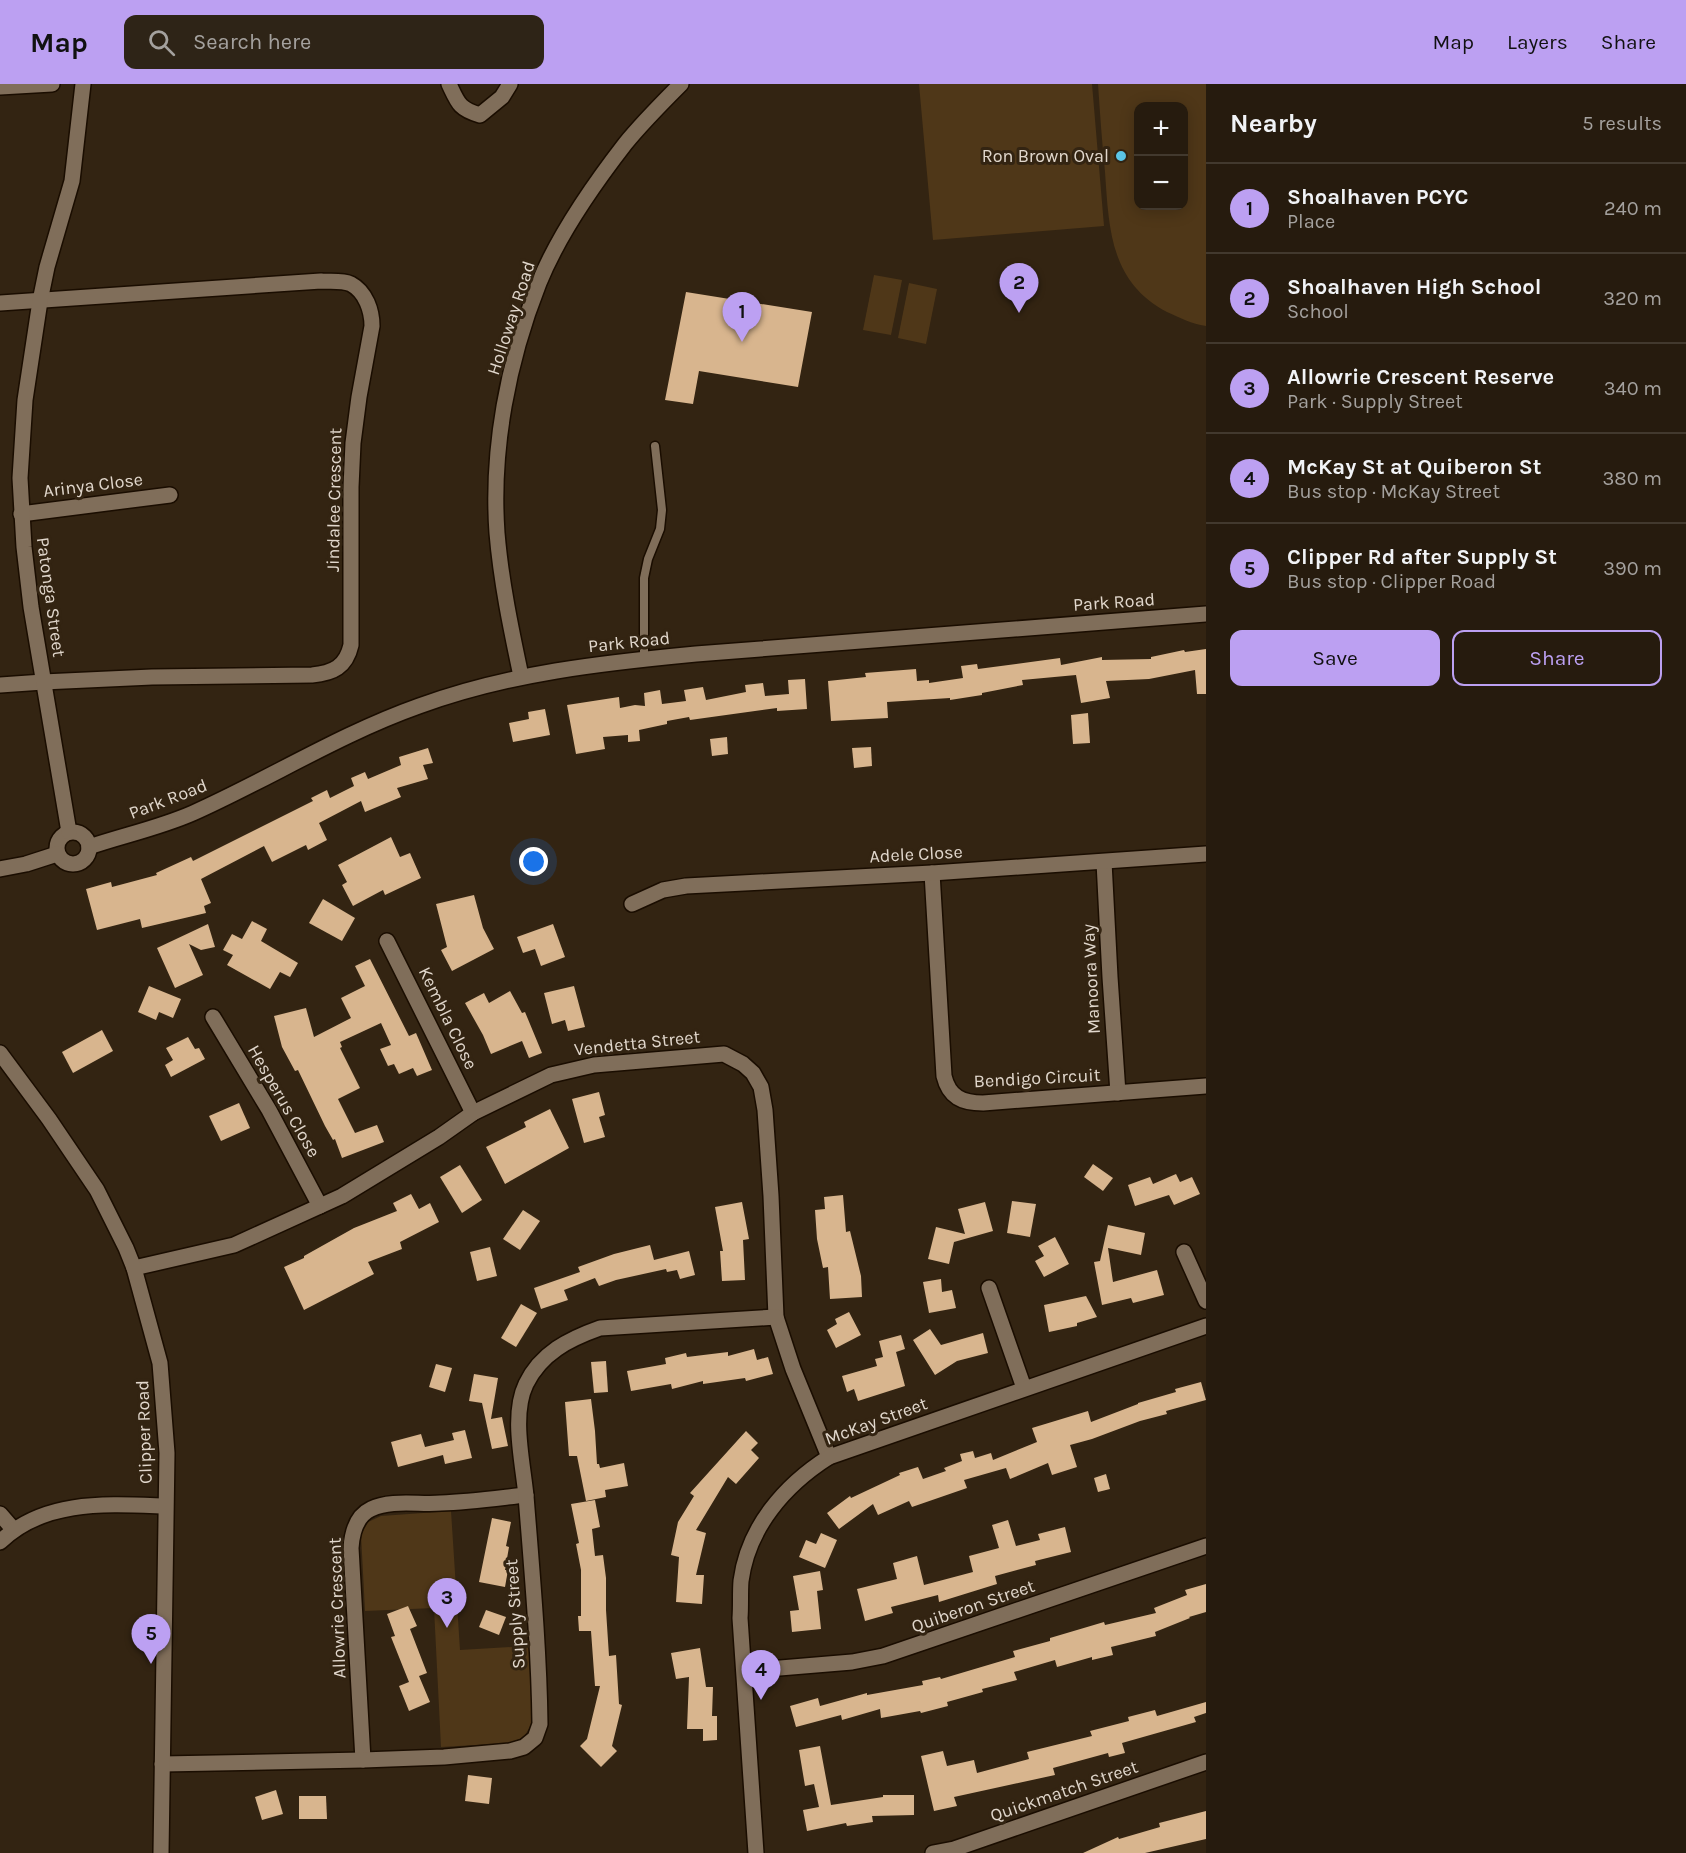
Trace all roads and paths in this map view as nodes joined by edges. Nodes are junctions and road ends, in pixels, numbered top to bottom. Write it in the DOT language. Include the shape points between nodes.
graph roads {
  1 [pos="52,84"];
  2 [pos="83,84"];
  3 [pos="449,84"];
  4 [pos="510,84"];
  5 [pos="681,84"];
  6 [pos="0,87"];
  7 [pos="40,301"];
  8 [pos="0,303"];
  9 [pos="655,446"];
  10 [pos="170,495"];
  11 [pos="21,514"];
  12 [pos="1206,614"];
  13 [pos="644,659"];
  14 [pos="521,676"];
  15 [pos="43,682"];
  16 [pos="0,685"];
  17 [pos="69,832"];
  18 [pos="89,848"];
  19 [pos="57,854"];
  20 [pos="1206,854"];
  21 [pos="1104,862"];
  22 [pos="0,869"];
  23 [pos="932,873"];
  24 [pos="632,904"];
  25 [pos="387,941"];
  26 [pos="213,1017"];
  27 [pos="0,1053"];
  28 [pos="1206,1086"];
  29 [pos="1118,1093"];
  30 [pos="473,1113"];
  31 [pos="320,1206"];
  32 [pos="1184,1252"];
  33 [pos="134,1268"];
  34 [pos="989,1288"];
  35 [pos="1206,1301"];
  36 [pos="776,1317"];
  37 [pos="1206,1326"];
  38 [pos="1024,1388"];
  39 [pos="829,1457"];
  40 [pos="526,1495"];
  41 [pos="165,1506"];
  42 [pos="0,1514"];
  43 [pos="13,1529"];
  44 [pos="0,1542"];
  45 [pos="1206,1546"];
  46 [pos="745,1671"];
  47 [pos="363,1760"];
  48 [pos="1206,1762"];
  49 [pos="162,1764"];
  50 [pos="954,1851"];
  51 [pos="161,1853"];
  52 [pos="756,1853"];
  53 [pos="933,1853"];
  1 -- 6 [label="street"];
  2 -- 7 [label="street, Patonga Street" via="72,181"];
  3 -- 4 [label="street" via="461,107 480,115 502,97"];
  5 -- 14 [label="street, Holloway Road" via="626,143 556,248 539,283 515,357 501,426 496,490 506,601"];
  7 -- 8 [label="street, Jindalee Crescent"];
  7 -- 11 [label="street, Patonga Street" via="25,400"];
  7 -- 15 [label="street, Jindalee Crescent" via="341,282 351,284 365,299 372,317 352,443 351,645 345,662 332,672 312,675"];
  9 -- 13 [label="lane" via="662,510 644,578"];
  10 -- 11 [label="street, Arinya Close"];
  11 -- 15 [label="street, Patonga Street"];
  12 -- 13 [label="street, Park Road"];
  13 -- 14 [label="street, Park Road"];
  14 -- 18 [label="street, Park Road" via="381,720 165,825"];
  15 -- 16 [label="street, Jindalee Crescent"];
  15 -- 17 [label="street, Patonga Street"];
  17 -- 18 [label="street" via="83,835"];
  17 -- 19 [label="street" via="58,840"];
  18 -- 19 [label="street" via="84,860 72,865"];
  19 -- 22 [label="street"];
  20 -- 21 [label="street, Adele Close"];
  21 -- 23 [label="street, Adele Close"];
  21 -- 29 [label="street, Manoora Way"];
  23 -- 24 [label="street, Adele Close" via="686,886 663,890"];
  23 -- 29 [label="street, Bendigo Circuit" via="943,1065 950,1092 970,1103"];
  25 -- 30 [label="street, Kembla Close"];
  26 -- 31 [label="street, Hesperus Close"];
  27 -- 33 [label="street, Clipper Road" via="97,1190"];
  28 -- 29 [label="street, Bendigo Circuit"];
  30 -- 31 [label="street, Vendetta Street"];
  30 -- 36 [label="street, Vendetta Street" via="551,1075 594,1065 724,1054 743,1064 761,1087 765,1110"];
  31 -- 33 [label="street, Vendetta Street" via="234,1245"];
  32 -- 35 [label="street"];
  33 -- 41 [label="street, Clipper Road" via="160,1363 166,1425"];
  34 -- 38 [label="street"];
  36 -- 39 [label="street, Vendetta Street"];
  36 -- 40 [label="street, Supply Street" via="600,1328 573,1337 546,1355 526,1384 518,1411"];
  37 -- 38 [label="street, McKay Street"];
  38 -- 39 [label="street, McKay Street"];
  39 -- 46 [label="street, McKay Street" via="787,1489 769,1510 746,1557 741,1582"];
  40 -- 47 [label="street, Allowrie Crescent" via="384,1505 369,1510 356,1524 351,1548"];
  40 -- 47 [label="street, Supply Street" via="540,1696 540,1724 535,1738 510,1751"];
  41 -- 43 [label="street" via="113,1504 57,1510"];
  41 -- 49 [label="street, Clipper Road"];
  42 -- 43 [label="street"];
  43 -- 44 [label="street"];
  45 -- 46 [label="street, Quiberon Street" via="883,1656"];
  46 -- 52 [label="street, McKay Street"];
  47 -- 49 [label="street, Supply Street"];
  48 -- 50 [label="street, Quickmatch Street"];
  49 -- 51 [label="street, Clipper Road"];
  50 -- 53 [label="street, Quickmatch Street"];
}
